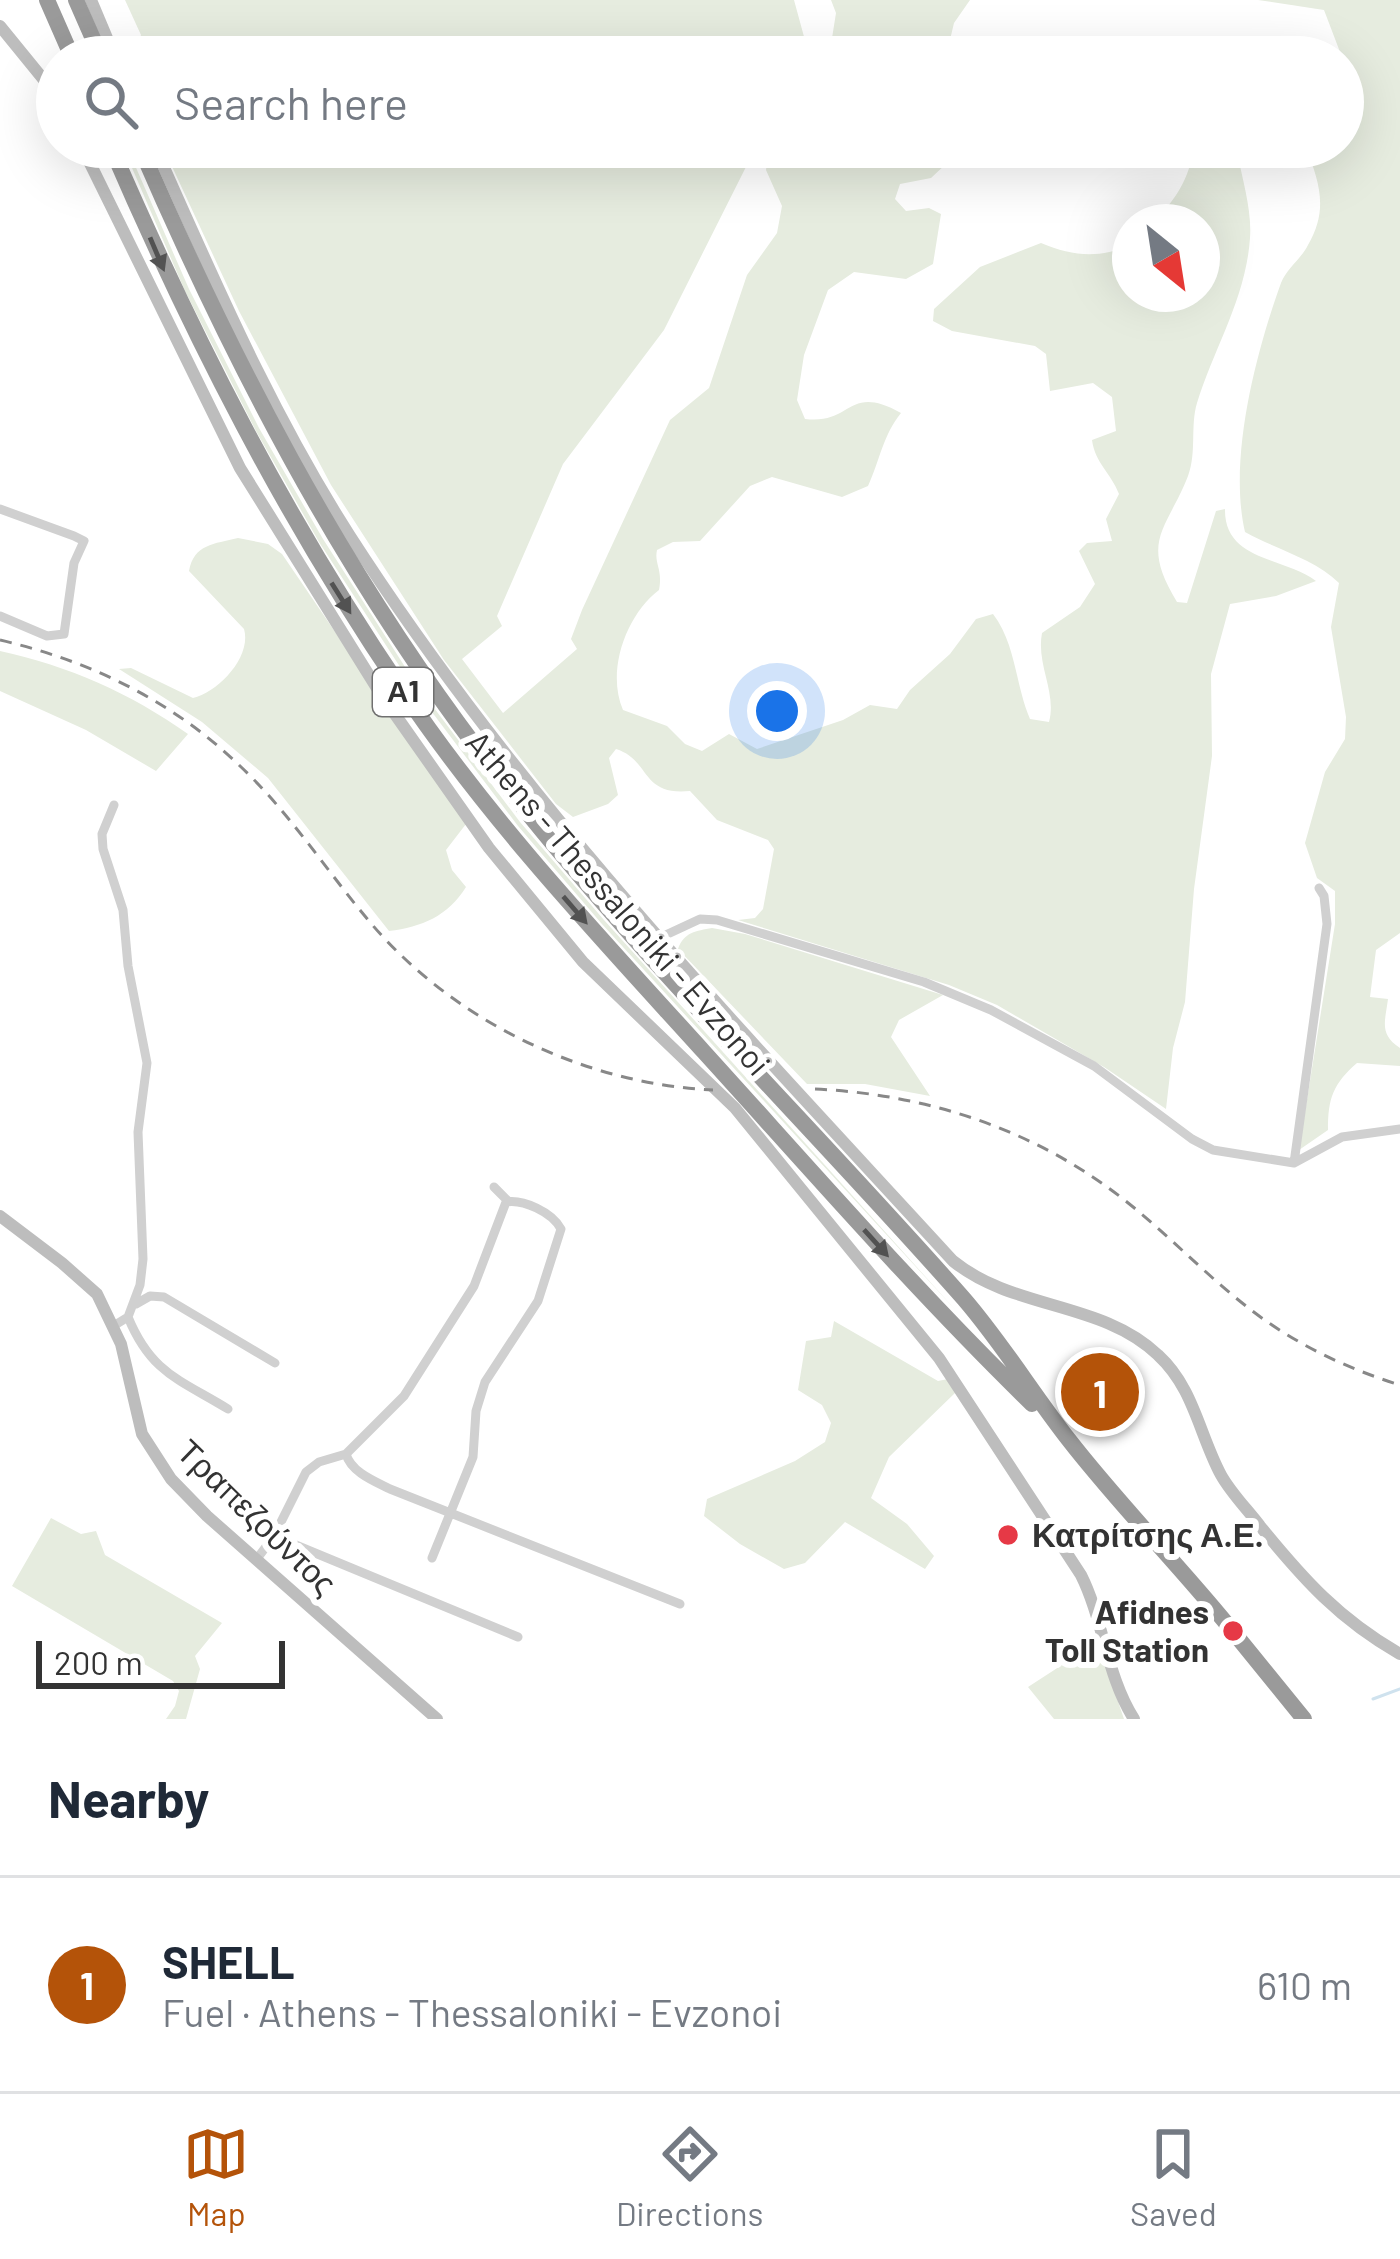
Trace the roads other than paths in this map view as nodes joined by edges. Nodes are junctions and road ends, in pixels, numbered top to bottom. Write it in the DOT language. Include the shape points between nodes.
graph roads {
  1 [pos="47,0"];
  2 [pos="76,0"];
  3 [pos="91,0"];
  4 [pos="0,26"];
  5 [pos="62,36"];
  6 [pos="92,36"];
  7 [pos="107,36"];
  8 [pos="36,70"];
  9 [pos="92,168"];
  10 [pos="119,168"];
  11 [pos="149,168"];
  12 [pos="165,168"];
  13 [pos="0,509"];
  14 [pos="0,616"];
  15 [pos="114,805"];
  16 [pos="1319,888"];
  17 [pos="657,939"];
  18 [pos="1400,1129"];
  19 [pos="1294,1163"];
  20 [pos="494,1187"];
  21 [pos="508,1201"];
  22 [pos="0,1216"];
  23 [pos="136,1304"];
  24 [pos="128,1317"];
  25 [pos="115,1324"];
  26 [pos="275,1363"];
  27 [pos="228,1409"];
  28 [pos="1071,1442"];
  29 [pos="346,1454"];
  30 [pos="449,1512"];
  31 [pos="274,1536"];
  32 [pos="432,1558"];
  33 [pos="256,1560"];
  34 [pos="680,1604"];
  35 [pos="1226,1623"];
  36 [pos="518,1637"];
  37 [pos="1239,1639"];
  38 [pos="1400,1654"];
  39 [pos="436,1719"];
  40 [pos="1134,1719"];
  41 [pos="1304,1719"];
  1 -- 5 [label="highway"];
  2 -- 6 [label="highway"];
  3 -- 7 [label="main road"];
  4 -- 8 [label="main road"];
  9 -- 40 [label="main road" via="240,469 380,693 488,848 584,962 735,1108 939,1358 1081,1575"];
  10 -- 28 [label="highway, Athens - Thessaloniki - Evzonoi / Α1, one-way" via="245,435 433,734 592,930 948,1322"];
  11 -- 28 [label="highway, Athens - Thessaloniki - Evzonoi / Α1" via="269,422 445,705 612,912 968,1304"];
  12 -- 17 [label="main road" via="269,392 362,556 467,705"];
  13 -- 14 [label="street" via="85,546 74,563 64,634 47,636"];
  15 -- 23 [label="street" via="103,849 123,910 147,1063"];
  16 -- 19 [label="street" via="1327,924"];
  17 -- 19 [label="street" via="717,920 924,982 1094,1066 1214,1150"];
  17 -- 38 [label="main road" via="953,1261 991,1287 1128,1332 1158,1354 1190,1396 1237,1498 1325,1602"];
  18 -- 19 [label="street" via="1342,1137"];
  20 -- 21 [label="street"];
  21 -- 29 [label="street" via="447,1334 404,1396"];
  21 -- 30 [label="street" via="551,1215 561,1229 538,1301 485,1382 473,1457"];
  22 -- 25 [label="main road, Τραπεζούντος" via="86,1282"];
  23 -- 24 [label="street"];
  23 -- 26 [label="street" via="164,1297"];
  24 -- 25 [label="street"];
  24 -- 27 [label="street" via="156,1366"];
  25 -- 33 [label="main road, Τραπεζούντος" via="152,1453"];
  28 -- 35 [label="highway, Athens - Thessaloniki - Evzonoi / Α1"];
  29 -- 30 [label="street" via="376,1481"];
  29 -- 31 [label="street" via="305,1472"];
  30 -- 32 [label="street"];
  30 -- 34 [label="street"];
  31 -- 33 [label="street"];
  31 -- 36 [label="street"];
  33 -- 39 [label="main road, Τραπεζούντος"];
  37 -- 41 [label="highway"];
}
